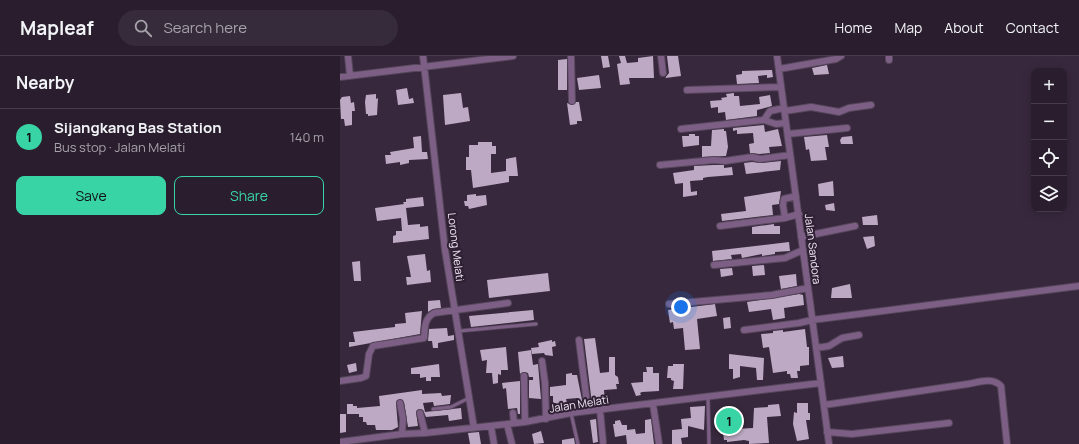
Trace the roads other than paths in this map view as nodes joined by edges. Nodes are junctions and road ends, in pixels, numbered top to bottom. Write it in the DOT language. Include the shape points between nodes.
graph roads {
  1 [pos="348,56"];
  2 [pos="423,56"];
  3 [pos="513,56"];
  4 [pos="572,56"];
  5 [pos="661,56"];
  6 [pos="777,56"];
  7 [pos="841,56"];
  8 [pos="424,67"];
  9 [pos="779,69"];
  10 [pos="663,73"];
  11 [pos="350,76"];
  12 [pos="340,77"];
  13 [pos="781,87"];
  14 [pos="686,90"];
  15 [pos="572,101"];
  16 [pos="871,105"];
  17 [pos="784,110"];
  18 [pos="764,120"];
  19 [pos="785,123"];
  20 [pos="847,128"];
  21 [pos="681,129"];
  22 [pos="788,134"];
  23 [pos="790,155"];
  24 [pos="660,165"];
  25 [pos="796,196"];
  26 [pos="799,214"];
  27 [pos="785,218"];
  28 [pos="720,226"];
  29 [pos="855,226"];
  30 [pos="802,237"];
  31 [pos="803,250"];
  32 [pos="714,265"];
  33 [pos="1079,286"];
  34 [pos="808,288"];
  35 [pos="508,303"];
  36 [pos="669,304"];
  37 [pos="454,310"];
  38 [pos="812,320"];
  39 [pos="536,324"];
  40 [pos="744,330"];
  41 [pos="459,331"];
  42 [pos="859,335"];
  43 [pos="578,340"];
  44 [pos="816,348"];
  45 [pos="542,361"];
  46 [pos="524,376"];
  47 [pos="340,381"];
  48 [pos="821,383"];
  49 [pos="708,397"];
  50 [pos="468,398"];
  51 [pos="400,402"];
  52 [pos="653,404"];
  53 [pos="824,405"];
  54 [pos="433,409"];
  55 [pos="600,410"];
  56 [pos="588,411"];
  57 [pos="420,413"];
  58 [pos="513,413"];
  59 [pos="571,414"];
  60 [pos="546,419"];
  61 [pos="525,422"];
  62 [pos="514,423"];
  63 [pos="507,424"];
  64 [pos="949,424"];
  65 [pos="491,426"];
  66 [pos="474,428"];
  67 [pos="827,432"];
  68 [pos="425,433"];
  69 [pos="402,434"];
  70 [pos="340,442"];
  71 [pos="603,442"];
  72 [pos="494,444"];
  73 [pos="512,444"];
  74 [pos="578,444"];
  75 [pos="659,444"];
  76 [pos="709,444"];
  77 [pos="829,444"];
  78 [pos="1007,444"];
  1 -- 11 [label="street"];
  2 -- 8 [label="street, Lorong Melati"];
  3 -- 8 [label="street"];
  4 -- 15 [label="street"];
  5 -- 10 [label="street"];
  6 -- 9 [label="street, Jalan Sandora"];
  7 -- 9 [label="street"];
  8 -- 11 [label="street"];
  8 -- 37 [label="street, Lorong Melati"];
  9 -- 13 [label="street, Jalan Sandora"];
  11 -- 12 [label="street"];
  13 -- 14 [label="street"];
  13 -- 17 [label="street, Jalan Sandora"];
  16 -- 17 [label="street" via="839,112 812,107"];
  17 -- 18 [label="street" via="770,111"];
  17 -- 19 [label="street, Jalan Sandora"];
  18 -- 19 [label="street" via="776,124"];
  18 -- 21 [label="street"];
  19 -- 22 [label="street, Jalan Sandora"];
  20 -- 22 [label="street"];
  22 -- 23 [label="street, Jalan Sandora"];
  23 -- 24 [label="street"];
  23 -- 25 [label="street, Jalan Sandora"];
  25 -- 26 [label="street, Jalan Sandora"];
  25 -- 27 [label="street" via="783,200"];
  26 -- 27 [label="street"];
  26 -- 30 [label="street, Jalan Sandora"];
  27 -- 28 [label="street"];
  29 -- 30 [label="street"];
  30 -- 31 [label="street, Jalan Sandora"];
  31 -- 32 [label="street" via="785,258"];
  31 -- 34 [label="street, Jalan Sandora"];
  33 -- 38 [label="street"];
  34 -- 36 [label="street"];
  34 -- 38 [label="street, Jalan Sandora"];
  35 -- 37 [label="street"];
  37 -- 41 [label="street, Lorong Melati"];
  37 -- 47 [label="street" via="434,313 428,317 424,338 373,346 369,354 366,376"];
  38 -- 40 [label="street"];
  38 -- 44 [label="street, Jalan Sandora"];
  39 -- 41 [label="lane"];
  41 -- 50 [label="street, Lorong Melati"];
  42 -- 44 [label="street" via="842,338 828,346"];
  43 -- 56 [label="street"];
  44 -- 48 [label="street, Jalan Sandora"];
  45 -- 60 [label="street"];
  46 -- 61 [label="street"];
  48 -- 49 [label="street, Jalan Melati"];
  48 -- 53 [label="street, Jalan Sandora"];
  49 -- 52 [label="street, Jalan Melati"];
  49 -- 76 [label="lane"];
  50 -- 54 [label="lane" via="451,407"];
  50 -- 66 [label="street, Lorong Melati"];
  51 -- 69 [label="street"];
  52 -- 55 [label="street, Jalan Melati"];
  52 -- 75 [label="street"];
  53 -- 67 [label="street, Jalan Sandora"];
  53 -- 78 [label="street" via="987,380 997,382 1001,386"];
  55 -- 56 [label="street, Jalan Melati"];
  55 -- 71 [label="street"];
  56 -- 59 [label="street, Jalan Melati"];
  57 -- 68 [label="street"];
  58 -- 62 [label="street"];
  59 -- 60 [label="street, Jalan Melati"];
  59 -- 74 [label="lane"];
  60 -- 61 [label="street, Jalan Melati"];
  61 -- 62 [label="street, Jalan Melati"];
  62 -- 63 [label="street, Jalan Melati"];
  63 -- 65 [label="street, Jalan Melati"];
  63 -- 73 [label="street"];
  64 -- 67 [label="street" via="852,434"];
  65 -- 66 [label="street, Jalan Melati"];
  65 -- 72 [label="street"];
  66 -- 68 [label="street, Jalan Melati"];
  67 -- 77 [label="street, Jalan Sandora"];
  68 -- 69 [label="street, Jalan Melati"];
  69 -- 70 [label="street, Jalan Melati"];
}
